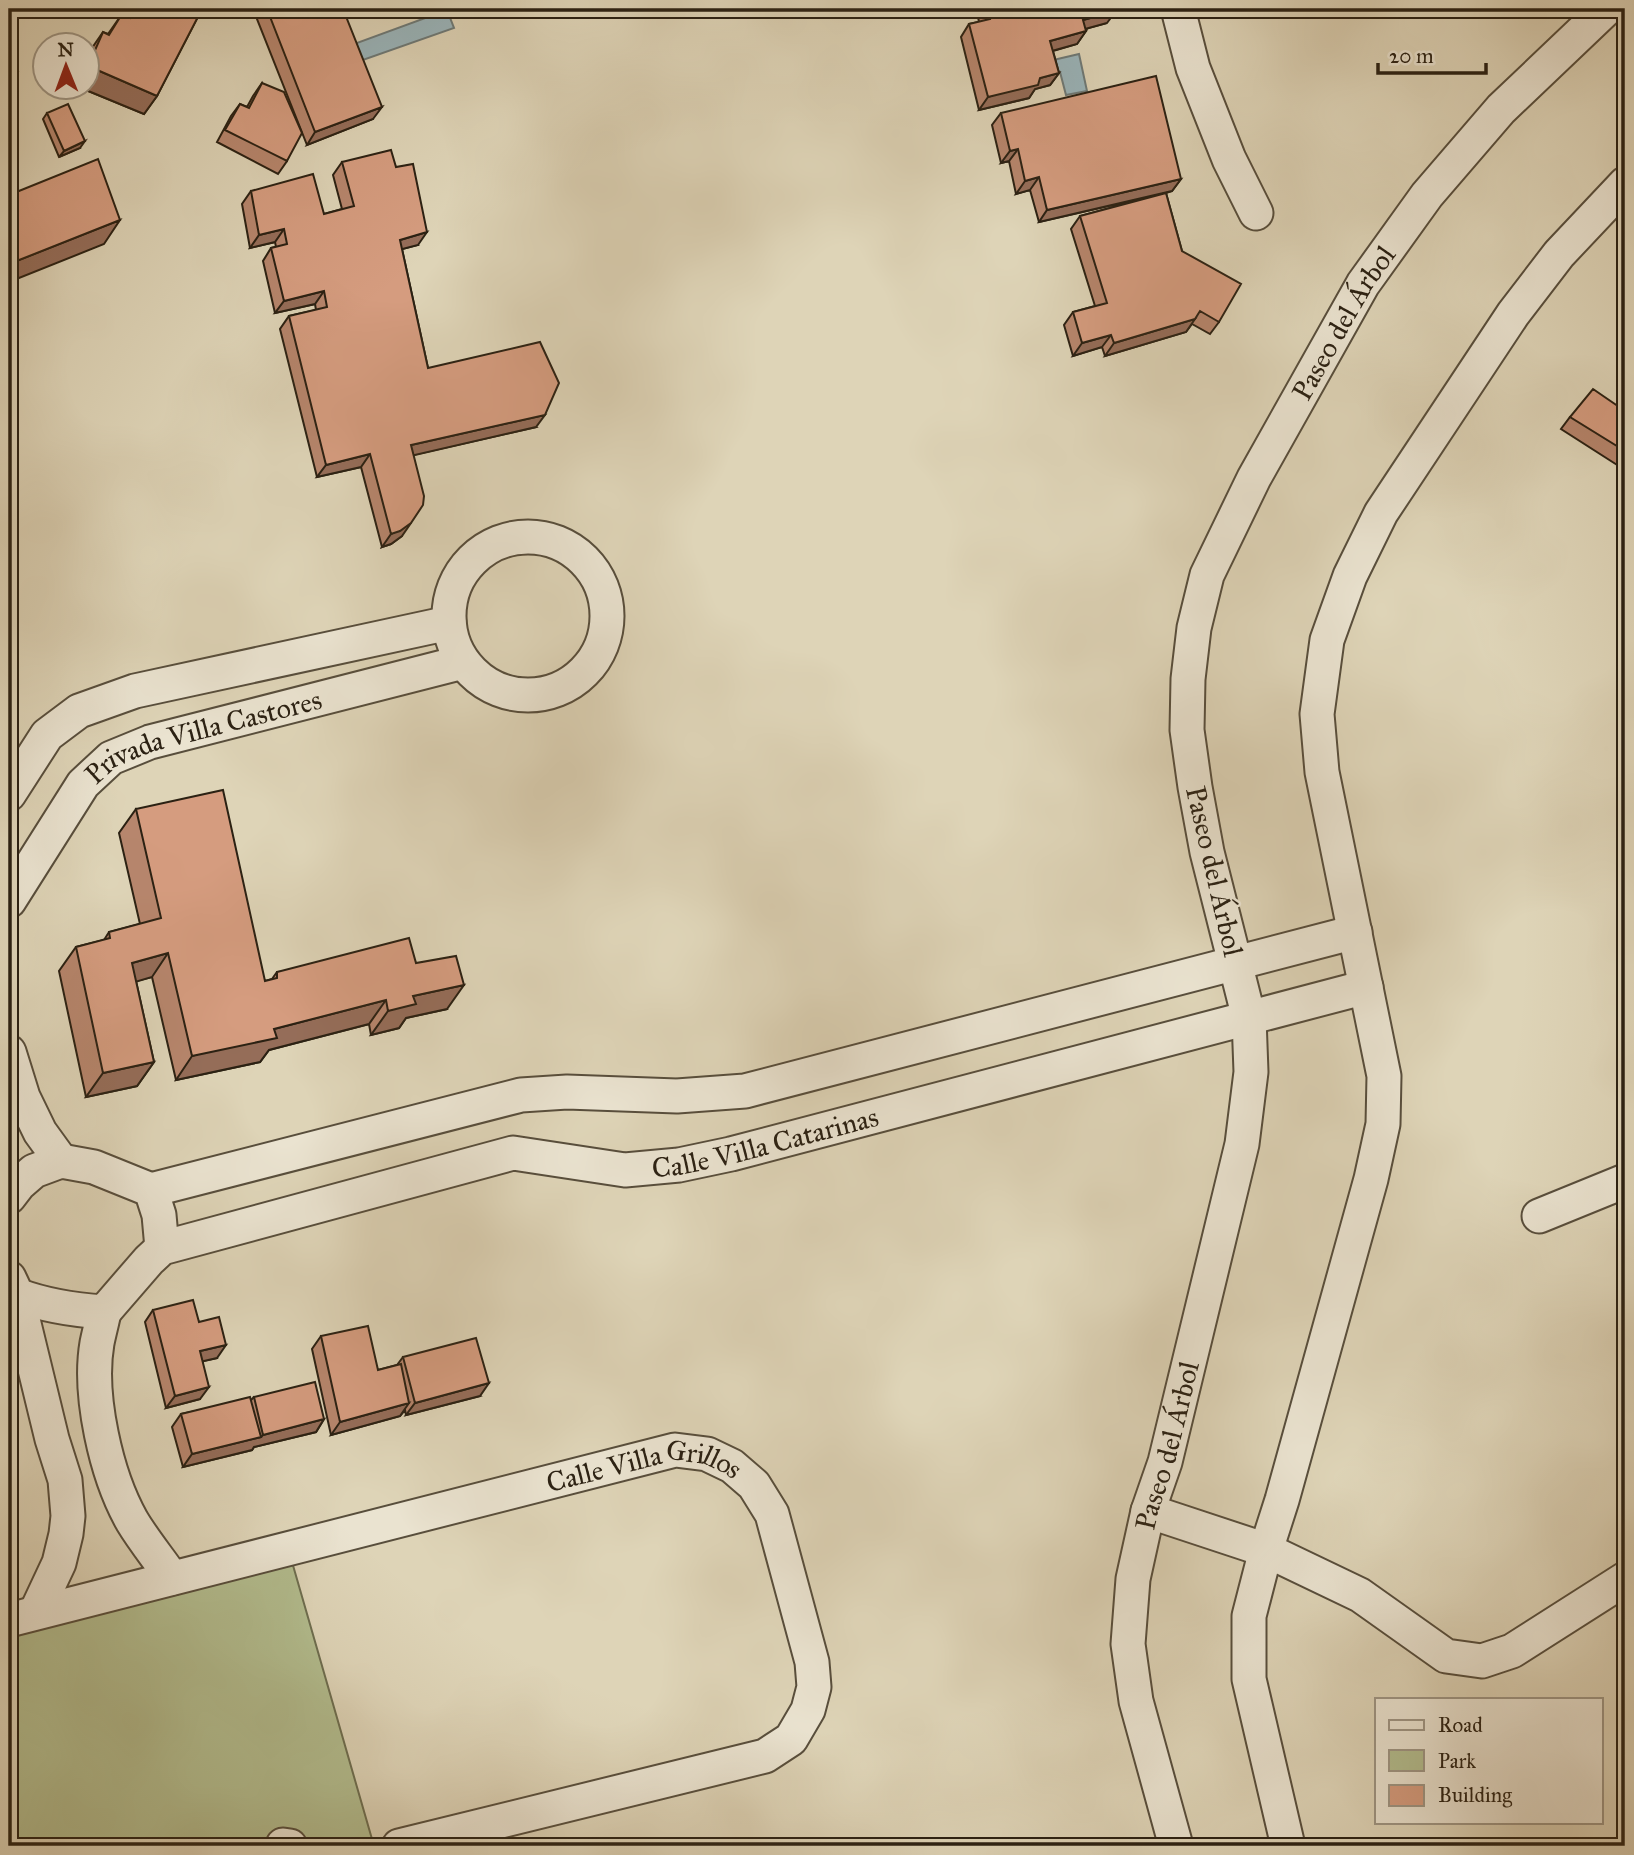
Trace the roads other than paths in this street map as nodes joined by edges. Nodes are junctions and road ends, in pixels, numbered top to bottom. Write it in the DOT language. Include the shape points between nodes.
graph roads {
  1 [pos="1178,9"];
  2 [pos="1606,9"];
  3 [pos="1625,184"];
  4 [pos="1256,213"];
  5 [pos="449,622"];
  6 [pos="463,662"];
  7 [pos="9,794"];
  8 [pos="9,901"];
  9 [pos="1355,932"];
  10 [pos="1236,963"];
  11 [pos="1366,987"];
  12 [pos="1249,1018"];
  13 [pos="9,1052"];
  14 [pos="61,1161"];
  15 [pos="1625,1181"];
  16 [pos="152,1190"];
  17 [pos="9,1197"];
  18 [pos="1539,1216"];
  19 [pos="162,1248"];
  20 [pos="13,1286"];
  21 [pos="104,1312"];
  22 [pos="1148,1511"];
  23 [pos="1266,1550"];
  24 [pos="172,1578"];
  25 [pos="1625,1579"];
  26 [pos="22,1616"];
  27 [pos="399,1846"];
  28 [pos="1176,1846"];
  29 [pos="1288,1846"];
  1 -- 4 [label="street" via="1193,68"];
  2 -- 10 [label="street, Paseo del Árbol" via="1501,109 1427,195 1363,284 1254,478 1207,575 1189,666 1187,730 1207,852"];
  3 -- 9 [label="street" via="1559,254 1513,314 1381,513 1345,589 1327,640 1317,714 1322,772"];
  5 -- 6 [label="street"];
  5 -- 6 [label="street" via="451,597 461,574 478,555 499,542 524,537 550,540 573,550 592,567 604,589 605,639 594,662 576,680 554,692 528,696 503,692 481,680"];
  5 -- 7 [label="street, Privada Villa Castores" via="135,691 79,711 47,735"];
  6 -- 8 [label="street, Privada Villa Castores" via="150,742 111,758 83,784"];
  9 -- 10 [label="street, Calle Villa Catarinas"];
  9 -- 11 [label="street"];
  10 -- 12 [label="street, Paseo del Árbol"];
  10 -- 16 [label="street, Calle Villa Catarinas" via="745,1091 677,1096 520,1095"];
  11 -- 12 [label="street, Calle Villa Catarinas"];
  11 -- 23 [label="street" via="1384,1076 1383,1125"];
  12 -- 19 [label="street, Calle Villa Catarinas" via="680,1166 625,1170 513,1153"];
  12 -- 22 [label="street, Paseo del Árbol" via="1251,1072 1242,1144 1166,1462"];
  13 -- 14 [label="street" via="23,1097"];
  14 -- 16 [label="street" via="94,1167"];
  14 -- 17 [label="street" via="34,1171"];
  15 -- 18 [label="street"];
  16 -- 19 [label="street"];
  19 -- 21 [label="street"];
  20 -- 21 [label="street" via="40,1303"];
  20 -- 26 [label="street" via="65,1480 68,1516 59,1563"];
  21 -- 24 [label="street" via="95,1371 109,1464 132,1521"];
  22 -- 23 [label="street"];
  22 -- 28 [label="street, Paseo del Árbol" via="1133,1579 1128,1644 1136,1701"];
  23 -- 25 [label="street" via="1360,1595 1446,1656 1482,1661 1512,1651"];
  23 -- 29 [label="street" via="1249,1616 1250,1679"];
  24 -- 26 [label="street, Calle Villa Grillos"];
  24 -- 27 [label="street, Calle Villa Grillos" via="675,1450 707,1454 732,1466 754,1485 772,1514 812,1662 814,1687 808,1710 791,1739 765,1756"];
}
